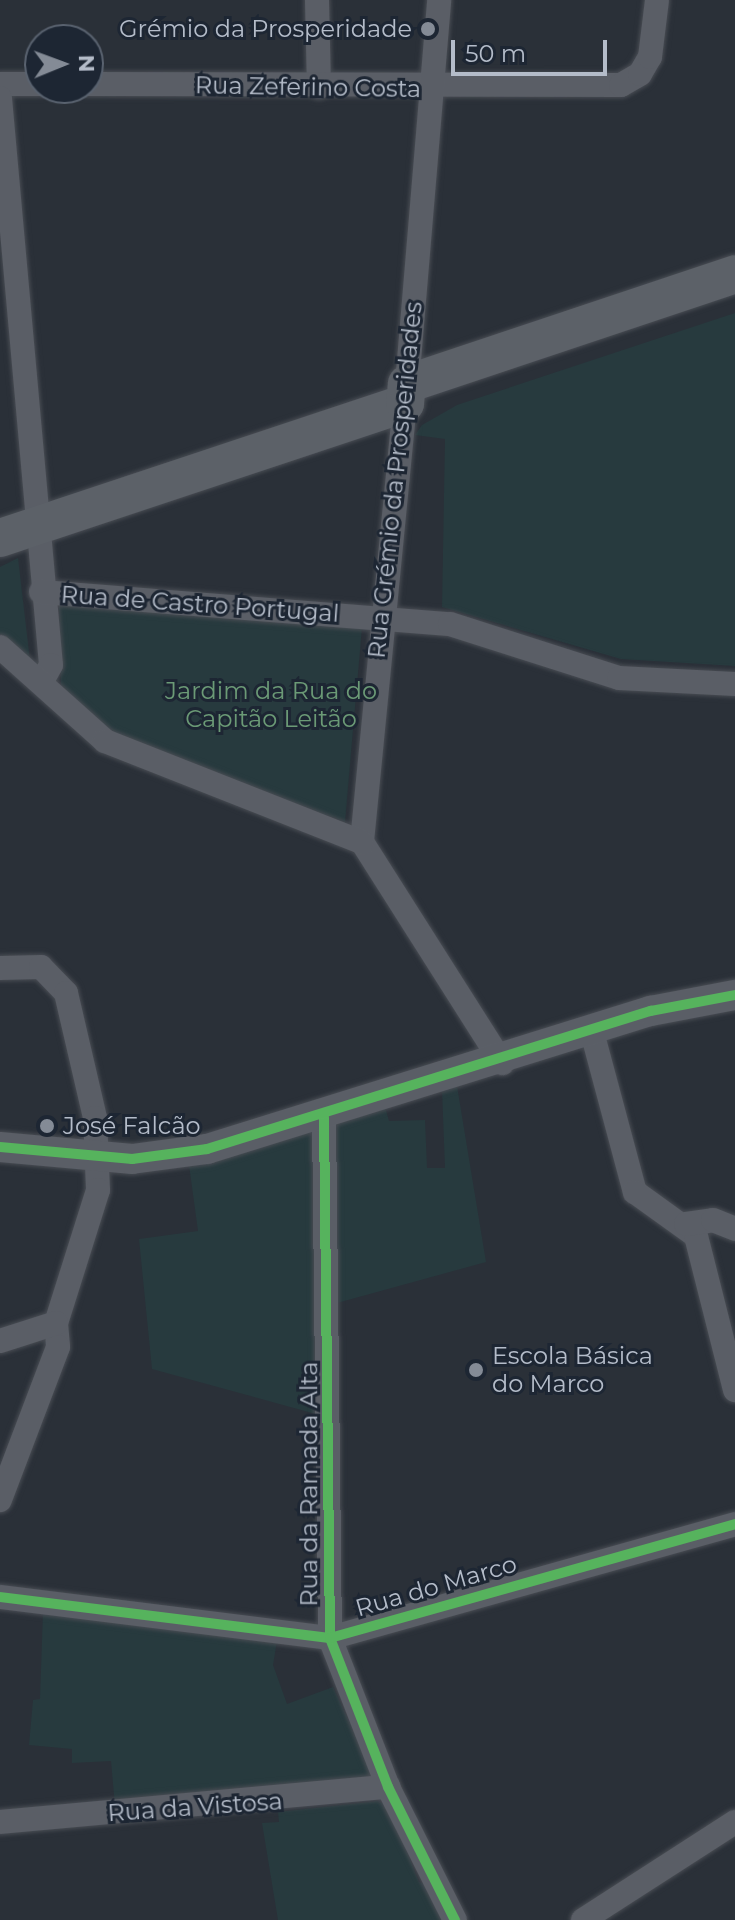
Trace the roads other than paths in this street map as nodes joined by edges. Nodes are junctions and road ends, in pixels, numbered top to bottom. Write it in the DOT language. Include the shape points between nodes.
graph roads {
  1 [pos="317,0"];
  2 [pos="439,0"];
  3 [pos="657,0"];
  4 [pos="0,84"];
  5 [pos="24,84"];
  6 [pos="104,84"];
  7 [pos="319,87"];
  8 [pos="431,88"];
  9 [pos="0,98"];
  10 [pos="735,274"];
  11 [pos="406,393"];
  12 [pos="37,525"];
  13 [pos="0,538"];
  14 [pos="41,592"];
  15 [pos="384,619"];
  16 [pos="0,647"];
  17 [pos="42,681"];
  18 [pos="735,684"];
  19 [pos="362,839"];
  20 [pos="0,968"];
  21 [pos="735,995"];
  22 [pos="592,1032"];
  23 [pos="502,1063"];
  24 [pos="324,1118"];
  25 [pos="0,1147"];
  26 [pos="97,1156"];
  27 [pos="686,1224"];
  28 [pos="735,1229"];
  29 [pos="56,1323"];
  30 [pos="0,1341"];
  31 [pos="735,1390"];
  32 [pos="0,1500"];
  33 [pos="735,1524"];
  34 [pos="0,1597"];
  35 [pos="330,1638"];
  36 [pos="388,1787"];
  37 [pos="0,1822"];
  38 [pos="735,1822"];
  39 [pos="455,1920"];
  40 [pos="583,1920"];
  1 -- 7 [label="street"];
  2 -- 8 [label="street, Rua Grémio da Prosperidades"];
  3 -- 8 [label="street, Rua Zeferino Costa" via="650,57 640,74 621,85"];
  4 -- 5 [label="street"];
  6 -- 7 [label="street, Rua Zeferino Costa"];
  7 -- 8 [label="street, Rua Zeferino Costa"];
  8 -- 11 [label="street, Rua Grémio da Prosperidades"];
  9 -- 12 [label="street"];
  10 -- 11 [label="main road"];
  11 -- 12 [label="main road"];
  11 -- 15 [label="street, Rua Grémio da Prosperidades"];
  12 -- 13 [label="main road"];
  12 -- 14 [label="street"];
  14 -- 15 [label="street, Rua de Castro Portugal"];
  14 -- 17 [label="street" via="51,665"];
  15 -- 18 [label="street, Rua de Castro Portugal" via="450,624 619,678"];
  15 -- 19 [label="street, Rua Grémio da Prosperidades"];
  16 -- 17 [label="street"];
  17 -- 19 [label="street" via="105,741"];
  19 -- 23 [label="street"];
  20 -- 26 [label="street" via="41,967 66,993"];
  21 -- 22 [label="street"];
  22 -- 23 [label="street"];
  22 -- 27 [label="street" via="635,1192"];
  23 -- 24 [label="street"];
  24 -- 26 [label="street" via="207,1149 132,1159"];
  24 -- 35 [label="street, Rua da Ramada Alta"];
  25 -- 26 [label="street"];
  26 -- 29 [label="street" via="98,1190"];
  27 -- 28 [label="street" via="713,1220"];
  27 -- 31 [label="street" via="696,1236"];
  29 -- 30 [label="street"];
  29 -- 32 [label="street" via="58,1347"];
  33 -- 35 [label="street, Rua do Marco"];
  34 -- 35 [label="street, Rua do Marco"];
  35 -- 36 [label="street, Rua da Ramada Alta"];
  36 -- 37 [label="street, Rua da Vistosa"];
  36 -- 39 [label="street, Rua da Ramada Alta"];
  38 -- 40 [label="street"];
}
